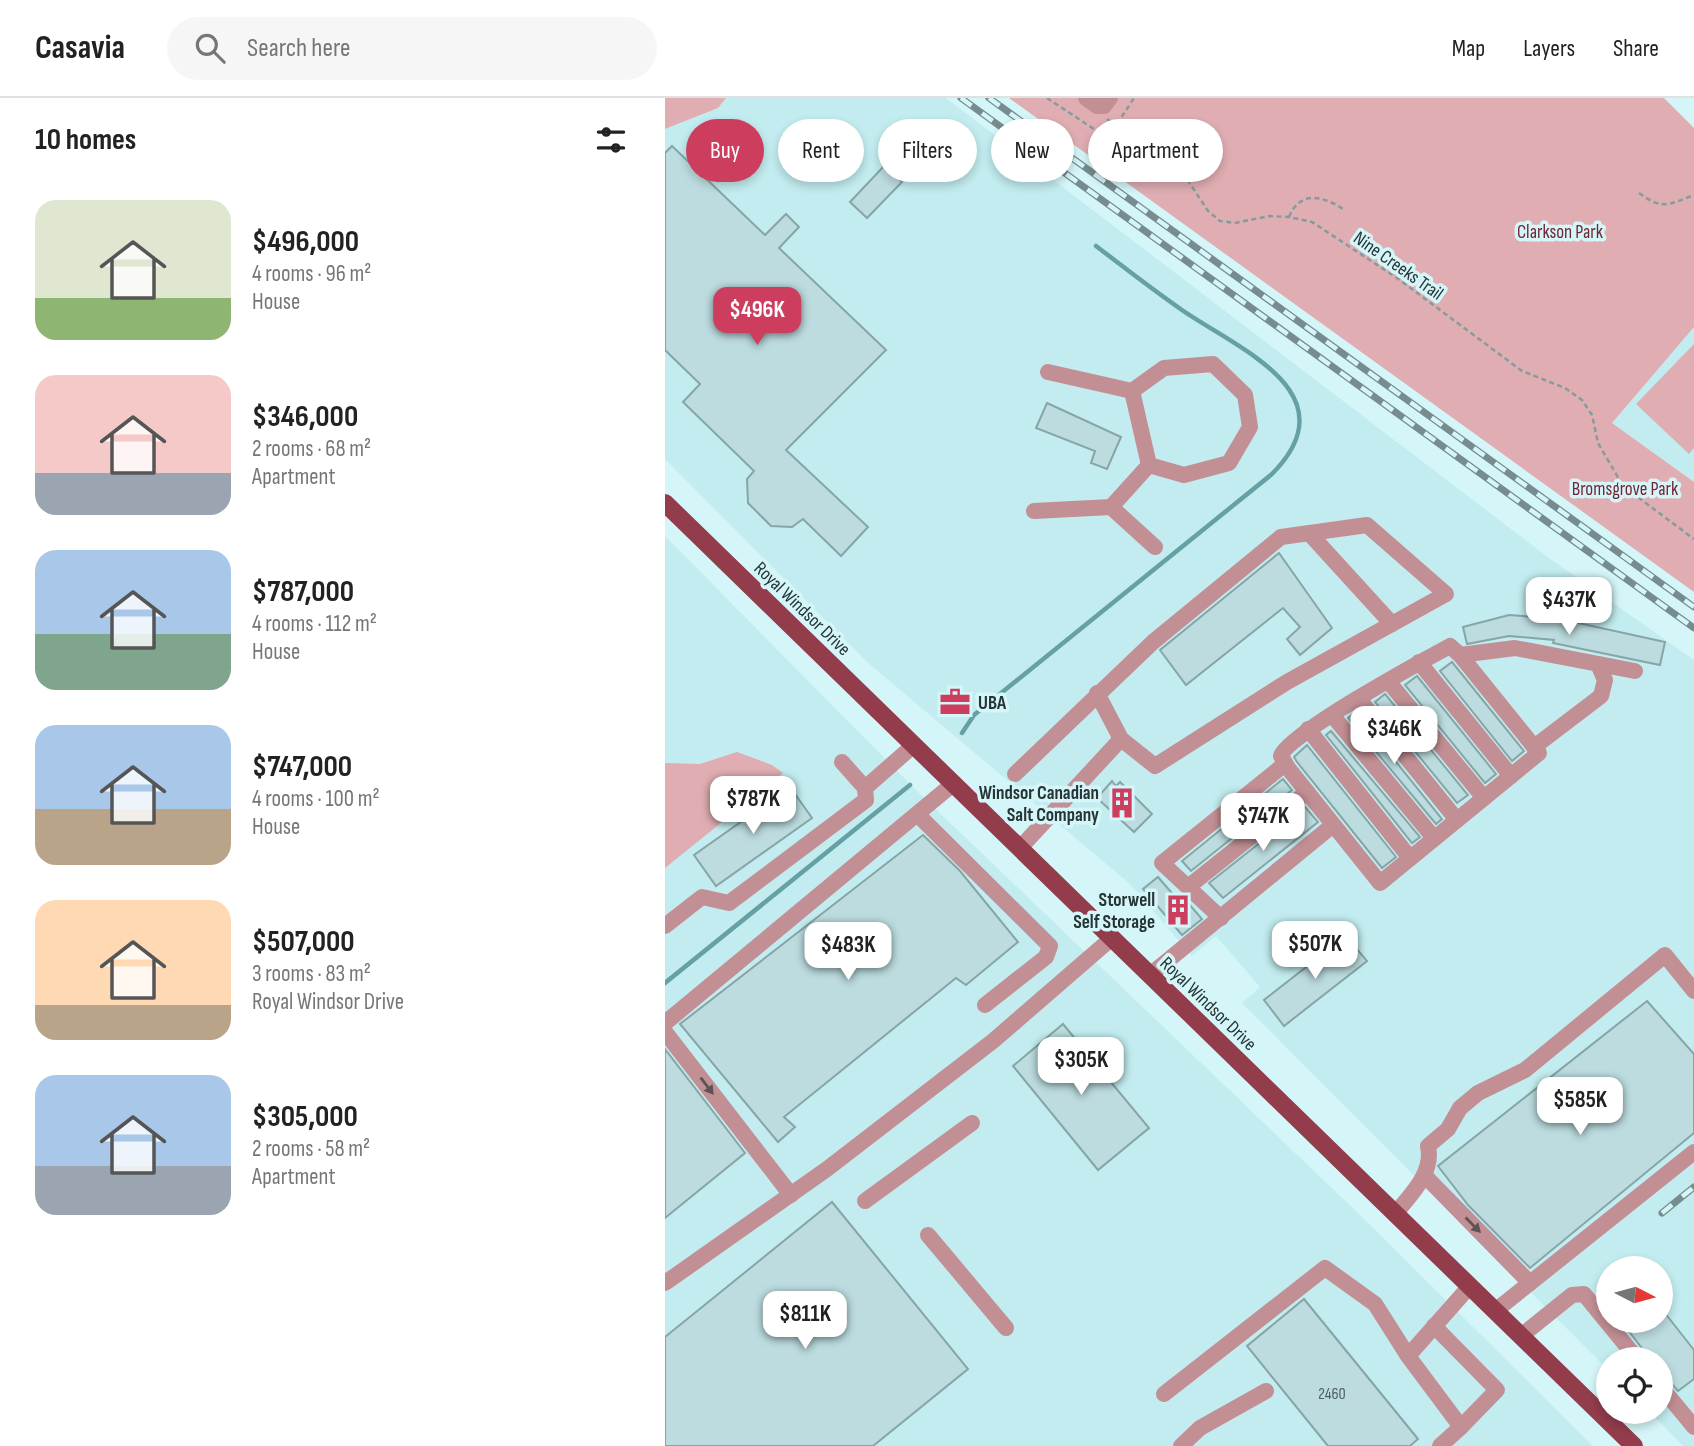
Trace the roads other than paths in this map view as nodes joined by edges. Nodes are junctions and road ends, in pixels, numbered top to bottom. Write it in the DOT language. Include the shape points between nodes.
graph roads {
  1 [pos="1086,98"];
  2 [pos="1110,98"];
  3 [pos="1048,372"];
  4 [pos="1132,391"];
  5 [pos="1149,465"];
  6 [pos="665,503"];
  7 [pos="1111,508"];
  8 [pos="1034,512"];
  9 [pos="1309,533"];
  10 [pos="1155,547"];
  11 [pos="1392,624"];
  12 [pos="1459,654"];
  13 [pos="1419,662"];
  14 [pos="1598,664"];
  15 [pos="1635,671"];
  16 [pos="1388,681"];
  17 [pos="1097,693"];
  18 [pos="1359,698"];
  19 [pos="1332,715"];
  20 [pos="1308,729"];
  21 [pos="1121,739"];
  22 [pos="914,745"];
  23 [pos="1534,747"];
  24 [pos="842,762"];
  25 [pos="1285,764"];
  26 [pos="1015,774"];
  27 [pos="1511,776"];
  28 [pos="953,784"];
  29 [pos="865,788"];
  30 [pos="1307,792"];
  31 [pos="1483,798"];
  32 [pos="918,815"];
  33 [pos="1457,820"];
  34 [pos="1333,825"];
  35 [pos="1434,838"];
  36 [pos="1020,848"];
  37 [pos="1410,858"];
  38 [pos="1188,887"];
  39 [pos="1221,918"];
  40 [pos="665,926"];
  41 [pos="1112,938"];
  42 [pos="1150,975"];
  43 [pos="1694,991"];
  44 [pos="985,1005"];
  45 [pos="665,1023"];
  46 [pos="665,1032"];
  47 [pos="972,1123"];
  48 [pos="1694,1152"];
  49 [pos="1425,1176"];
  50 [pos="790,1195"];
  51 [pos="865,1201"];
  52 [pos="1395,1214"];
  53 [pos="928,1235"];
  54 [pos="665,1283"];
  55 [pos="1530,1283"];
  56 [pos="1470,1286"];
  57 [pos="1495,1311"];
  58 [pos="1434,1326"];
  59 [pos="1006,1328"];
  60 [pos="1521,1336"];
  61 [pos="1628,1347"];
  62 [pos="1408,1356"];
  63 [pos="1266,1391"];
  64 [pos="1164,1394"];
  65 [pos="1673,1402"];
  66 [pos="1461,1427"];
  67 [pos="1694,1427"];
  68 [pos="1181,1446"];
  69 [pos="1440,1446"];
  70 [pos="1634,1446"];
  1 -- 2 [label="lane" via="1104,106"];
  3 -- 4 [label="lane"];
  4 -- 5 [label="lane"];
  4 -- 5 [label="lane" via="1164,368 1213,364 1245,395 1250,427 1229,463 1184,475"];
  5 -- 7 [label="lane"];
  6 -- 22 [label="main road, Royal Windsor Drive"];
  7 -- 8 [label="lane"];
  7 -- 10 [label="lane"];
  9 -- 11 [label="lane"];
  9 -- 11 [label="lane" via="1367,525 1446,594"];
  9 -- 17 [label="lane" via="1281,537"];
  11 -- 21 [label="lane" via="1287,682 1155,766"];
  12 -- 13 [label="lane" via="1450,646"];
  12 -- 14 [label="lane" via="1515,648"];
  12 -- 23 [label="lane"];
  13 -- 16 [label="lane"];
  13 -- 27 [label="lane"];
  14 -- 15 [label="lane"];
  14 -- 23 [label="lane" via="1605,680 1601,696"];
  16 -- 18 [label="lane"];
  16 -- 31 [label="lane"];
  17 -- 21 [label="lane"];
  17 -- 26 [label="lane"];
  18 -- 19 [label="lane"];
  18 -- 33 [label="lane"];
  19 -- 20 [label="lane"];
  19 -- 35 [label="lane"];
  20 -- 25 [label="lane" via="1282,751"];
  20 -- 37 [label="lane"];
  21 -- 36 [label="lane"];
  22 -- 28 [label="main road, Royal Windsor Drive"];
  22 -- 29 [label="lane"];
  23 -- 27 [label="lane" via="1539,753"];
  24 -- 29 [label="lane"];
  25 -- 30 [label="lane"];
  25 -- 38 [label="lane" via="1162,863"];
  27 -- 31 [label="lane"];
  28 -- 32 [label="lane"];
  28 -- 36 [label="main road, Royal Windsor Drive"];
  29 -- 40 [label="lane" via="866,800 729,903 702,897"];
  30 -- 34 [label="lane"];
  30 -- 38 [label="lane"];
  31 -- 33 [label="lane"];
  32 -- 44 [label="lane" via="1050,946 1046,957"];
  32 -- 45 [label="lane"];
  33 -- 35 [label="lane"];
  34 -- 37 [label="lane" via="1380,883"];
  34 -- 39 [label="lane"];
  35 -- 37 [label="lane"];
  36 -- 41 [label="main road, Royal Windsor Drive"];
  38 -- 39 [label="lane"];
  39 -- 42 [label="lane"];
  41 -- 42 [label="main road, Royal Windsor Drive"];
  41 -- 50 [label="lane" via="993,1041"];
  42 -- 52 [label="main road, Royal Windsor Drive"];
  43 -- 49 [label="lane" via="1665,955 1525,1070 1487,1087 1463,1105 1448,1129 1428,1146"];
  46 -- 50 [label="lane, one-way"];
  47 -- 51 [label="lane"];
  48 -- 55 [label="lane"];
  49 -- 52 [label="lane"];
  49 -- 55 [label="lane, one-way"];
  50 -- 54 [label="lane"];
  52 -- 56 [label="main road, Royal Windsor Drive"];
  53 -- 59 [label="lane"];
  55 -- 57 [label="lane"];
  56 -- 57 [label="main road, Royal Windsor Drive"];
  56 -- 58 [label="lane"];
  57 -- 60 [label="main road, Royal Windsor Drive"];
  58 -- 62 [label="lane"];
  58 -- 66 [label="lane" via="1497,1391"];
  60 -- 61 [label="lane" via="1580,1293"];
  60 -- 70 [label="main road, Royal Windsor Drive"];
  62 -- 64 [label="lane" via="1375,1304 1325,1268"];
  62 -- 66 [label="lane"];
  63 -- 68 [label="lane" via="1200,1428"];
  65 -- 67 [label="lane"];
  66 -- 69 [label="lane"];
}
